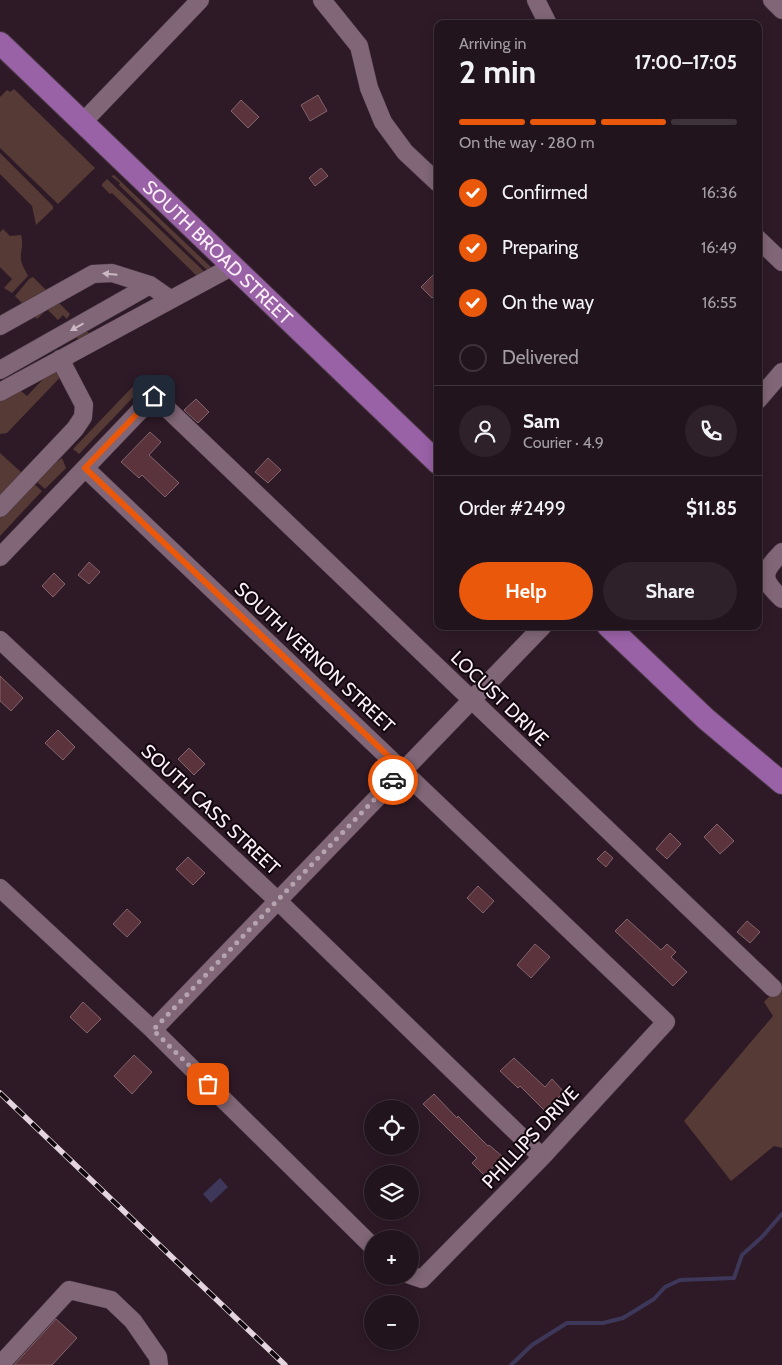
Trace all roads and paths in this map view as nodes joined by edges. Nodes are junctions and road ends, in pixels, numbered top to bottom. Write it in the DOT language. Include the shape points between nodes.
graph roads {
  1 [pos="200,0"];
  2 [pos="322,0"];
  3 [pos="536,0"];
  4 [pos="772,0"];
  5 [pos="782,10"];
  6 [pos="546,20"];
  7 [pos="0,43"];
  8 [pos="83,122"];
  9 [pos="434,179"];
  10 [pos="762,243"];
  11 [pos="782,262"];
  12 [pos="233,266"];
  13 [pos="150,285"];
  14 [pos="170,299"];
  15 [pos="0,326"];
  16 [pos="60,359"];
  17 [pos="0,370"];
  18 [pos="782,372"];
  19 [pos="0,392"];
  20 [pos="762,395"];
  21 [pos="434,459"];
  22 [pos="85,468"];
  23 [pos="0,508"];
  24 [pos="782,552"];
  25 [pos="0,557"];
  26 [pos="782,599"];
  27 [pos="539,630"];
  28 [pos="612,630"];
  29 [pos="0,640"];
  30 [pos="472,700"];
  31 [pos="403,770"];
  32 [pos="782,782"];
  33 [pos="0,888"];
  34 [pos="278,901"];
  35 [pos="773,988"];
  36 [pos="666,1022"];
  37 [pos="153,1030"];
  38 [pos="542,1157"];
  39 [pos="364,1238"];
  40 [pos="419,1274"];
  41 [pos="0,1365"];
  42 [pos="159,1365"];
  1 -- 8 [label="street"];
  2 -- 9 [label="street" via="359,46 369,88 382,122 405,152"];
  3 -- 6 [label="street"];
  4 -- 5 [label="street"];
  7 -- 8 [label="main road, SOUTH BROAD STREET"];
  8 -- 12 [label="main road, SOUTH BROAD STREET"];
  10 -- 11 [label="street"];
  12 -- 14 [label="street"];
  12 -- 21 [label="main road, SOUTH BROAD STREET"];
  13 -- 14 [label="street"];
  13 -- 15 [label="street, one-way" via="112,273 93,274"];
  13 -- 17 [label="street, one-way"];
  14 -- 16 [label="street"];
  16 -- 19 [label="street"];
  16 -- 23 [label="street" via="84,405 83,417"];
  18 -- 20 [label="street"];
  22 -- 25 [label="street"];
  22 -- 30 [label="street, LOCUST DRIVE" via="154,396"];
  22 -- 31 [label="street, SOUTH VERNON STREET"];
  24 -- 26 [label="street" via="768,567 766,577 770,587"];
  27 -- 30 [label="street"];
  28 -- 32 [label="main road" via="706,719"];
  29 -- 34 [label="street, SOUTH CASS STREET"];
  30 -- 31 [label="street"];
  30 -- 35 [label="street, LOCUST DRIVE"];
  31 -- 34 [label="street"];
  31 -- 36 [label="street, SOUTH VERNON STREET"];
  33 -- 37 [label="street"];
  34 -- 37 [label="street"];
  34 -- 38 [label="street, SOUTH CASS STREET"];
  36 -- 38 [label="street, PHILLIPS DRIVE"];
  37 -- 39 [label="street"];
  38 -- 40 [label="street, PHILLIPS DRIVE"];
  41 -- 42 [label="street" via="69,1290 111,1300 133,1321 158,1357"];
}
